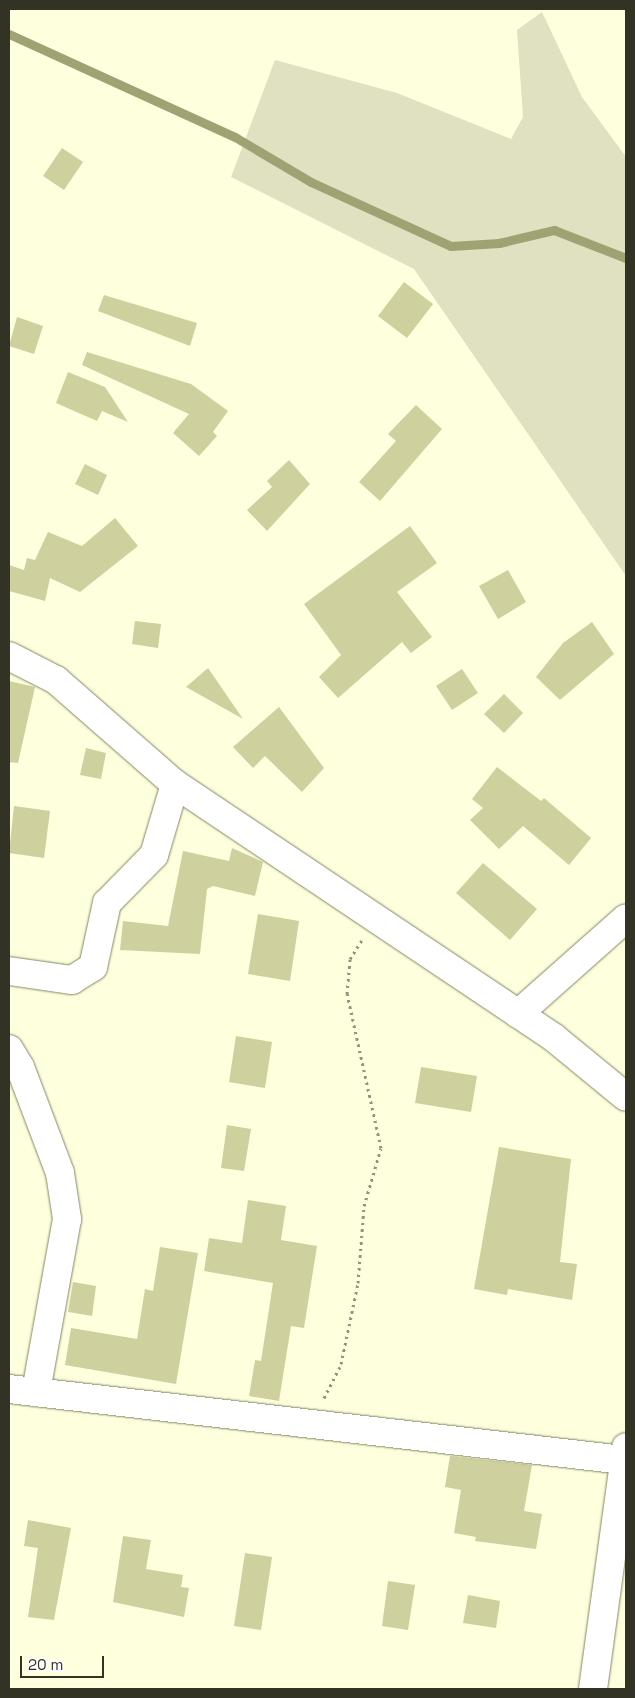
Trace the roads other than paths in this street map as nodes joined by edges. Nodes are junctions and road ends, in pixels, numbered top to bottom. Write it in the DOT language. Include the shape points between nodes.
graph roads {
  1 [pos="9,656"];
  2 [pos="175,784"];
  3 [pos="626,918"];
  4 [pos="9,971"];
  5 [pos="518,1014"];
  6 [pos="9,1049"];
  7 [pos="626,1097"];
  8 [pos="9,1389"];
  9 [pos="36,1392"];
  10 [pos="625,1454"];
  11 [pos="593,1689"];
  1 -- 2 [label="street" via="56,680"];
  2 -- 4 [label="street" via="154,855 107,903 93,967 72,980"];
  2 -- 5 [label="street"];
  3 -- 5 [label="street"];
  5 -- 7 [label="street"];
  6 -- 9 [label="street" via="20,1068 60,1173 67,1219"];
  8 -- 9 [label="street"];
  9 -- 10 [label="street" via="312,1424"];
  10 -- 11 [label="street"];
}
